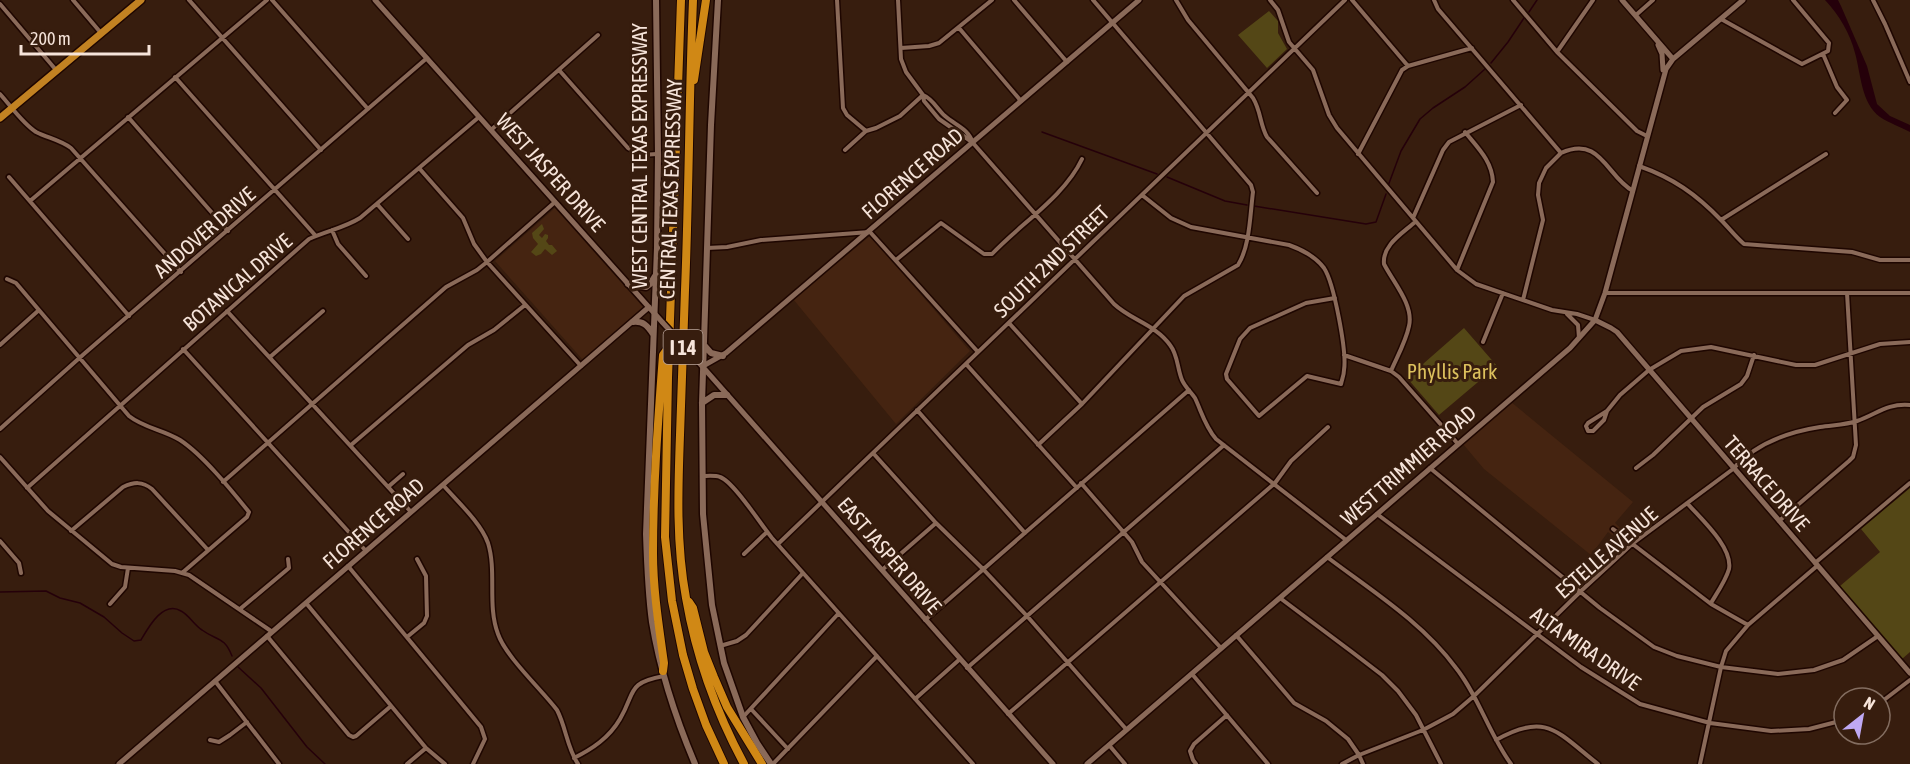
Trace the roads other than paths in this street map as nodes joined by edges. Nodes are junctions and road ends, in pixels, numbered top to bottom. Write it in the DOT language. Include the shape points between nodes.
graph roads {
  1 [pos="73,0"];
  2 [pos="141,0"];
  3 [pos="189,0"];
  4 [pos="267,0"];
  5 [pos="272,0"];
  6 [pos="375,0"];
  7 [pos="656,0"];
  8 [pos="681,0"];
  9 [pos="693,0"];
  10 [pos="706,0"];
  11 [pos="718,0"];
  12 [pos="837,0"];
  13 [pos="898,0"];
  14 [pos="992,0"];
  15 [pos="1014,0"];
  16 [pos="1093,0"];
  17 [pos="1139,0"];
  18 [pos="1176,0"];
  19 [pos="1270,0"];
  20 [pos="1345,0"];
  21 [pos="1352,0"];
  22 [pos="1434,0"];
  23 [pos="1514,0"];
  24 [pos="1593,0"];
  25 [pos="1622,0"];
  26 [pos="1653,0"];
  27 [pos="1743,0"];
  28 [pos="1793,0"];
  29 [pos="1873,0"];
  30 [pos="0,4"];
  31 [pos="1635,16"];
  32 [pos="1721,19"];
  33 [pos="1113,23"];
  34 [pos="959,28"];
  35 [pos="101,34"];
  36 [pos="598,35"];
  37 [pos="221,37"];
  38 [pos="1655,38"];
  39 [pos="901,48"];
  40 [pos="1472,48"];
  41 [pos="1294,49"];
  42 [pos="1557,52"];
  43 [pos="1823,54"];
  44 [pos="427,58"];
  45 [pos="1673,59"];
  46 [pos="1067,62"];
  47 [pos="1408,66"];
  48 [pos="559,70"];
  49 [pos="57,71"];
  50 [pos="1664,73"];
  51 [pos="175,77"];
  52 [pos="1910,82"];
  53 [pos="1249,92"];
  54 [pos="0,94"];
  55 [pos="923,95"];
  56 [pos="690,99"];
  57 [pos="1021,101"];
  58 [pos="1521,105"];
  59 [pos="12,108"];
  60 [pos="368,110"];
  61 [pos="1834,113"];
  62 [pos="128,117"];
  63 [pos="479,117"];
  64 [pos="946,117"];
  65 [pos="0,118"];
  66 [pos="943,122"];
  67 [pos="491,130"];
  68 [pos="866,131"];
  69 [pos="1465,132"];
  70 [pos="1206,134"];
  71 [pos="1647,136"];
  72 [pos="973,142"];
  73 [pos="321,150"];
  74 [pos="845,150"];
  75 [pos="1561,153"];
  76 [pos="658,154"];
  77 [pos="1358,154"];
  78 [pos="1826,154"];
  79 [pos="80,158"];
  80 [pos="1082,159"];
  81 [pos="1639,166"];
  82 [pos="419,168"];
  83 [pos="9,177"];
  84 [pos="275,190"];
  85 [pos="1633,191"];
  86 [pos="1317,193"];
  87 [pos="1142,195"];
  88 [pos="30,201"];
  89 [pos="555,202"];
  90 [pos="377,204"];
  91 [pos="1035,213"];
  92 [pos="1414,220"];
  93 [pos="1722,220"];
  94 [pos="332,230"];
  95 [pos="228,231"];
  96 [pos="870,232"];
  97 [pos="315,235"];
  98 [pos="1246,238"];
  99 [pos="408,239"];
  100 [pos="706,248"];
  101 [pos="896,260"];
  102 [pos="1075,260"];
  103 [pos="1910,260"];
  104 [pos="487,262"];
  105 [pos="1457,270"];
  106 [pos="181,272"];
  107 [pos="366,276"];
  108 [pos="655,276"];
  109 [pos="7,279"];
  110 [pos="628,284"];
  111 [pos="1503,293"];
  112 [pos="1605,293"];
  113 [pos="1847,293"];
  114 [pos="1910,293"];
  115 [pos="1335,298"];
  116 [pos="1522,300"];
  117 [pos="525,305"];
  118 [pos="39,310"];
  119 [pos="652,310"];
  120 [pos="227,311"];
  121 [pos="323,312"];
  122 [pos="1567,314"];
  123 [pos="129,316"];
  124 [pos="1595,320"];
  125 [pos="633,322"];
  126 [pos="1009,323"];
  127 [pos="1152,328"];
  128 [pos="653,334"];
  129 [pos="1578,340"];
  130 [pos="1483,342"];
  131 [pos="1910,342"];
  132 [pos="704,344"];
  133 [pos="0,345"];
  134 [pos="669,346"];
  135 [pos="183,349"];
  136 [pos="978,352"];
  137 [pos="1851,353"];
  138 [pos="1344,355"];
  139 [pos="1754,355"];
  140 [pos="723,356"];
  141 [pos="270,357"];
  142 [pos="80,358"];
  143 [pos="966,364"];
  144 [pos="703,366"];
  145 [pos="581,367"];
  146 [pos="1649,370"];
  147 [pos="1391,371"];
  148 [pos="1189,390"];
  149 [pos="727,395"];
  150 [pos="312,403"];
  151 [pos="702,403"];
  152 [pos="120,404"];
  153 [pos="1082,405"];
  154 [pos="1910,405"];
  155 [pos="917,410"];
  156 [pos="1608,411"];
  157 [pos="1690,418"];
  158 [pos="1856,422"];
  159 [pos="1328,427"];
  160 [pos="0,429"];
  161 [pos="267,442"];
  162 [pos="1458,444"];
  163 [pos="351,445"];
  164 [pos="1038,445"];
  165 [pos="1224,445"];
  166 [pos="873,453"];
  167 [pos="0,457"];
  168 [pos="1429,468"];
  169 [pos="1636,468"];
  170 [pos="1733,469"];
  171 [pos="403,474"];
  172 [pos="701,476"];
  173 [pos="223,482"];
  174 [pos="1081,483"];
  175 [pos="1275,483"];
  176 [pos="1910,483"];
  177 [pos="443,484"];
  178 [pos="388,487"];
  179 [pos="27,488"];
  180 [pos="1077,488"];
  181 [pos="821,502"];
  182 [pos="1687,502"];
  183 [pos="411,512"];
  184 [pos="1377,513"];
  185 [pos="1779,522"];
  186 [pos="936,523"];
  187 [pos="1613,529"];
  188 [pos="71,531"];
  189 [pos="767,532"];
  190 [pos="1025,533"];
  191 [pos="1124,533"];
  192 [pos="1346,540"];
  193 [pos="0,541"];
  194 [pos="777,544"];
  195 [pos="1632,544"];
  196 [pos="208,550"];
  197 [pos="366,550"];
  198 [pos="744,554"];
  199 [pos="1326,557"];
  200 [pos="288,559"];
  201 [pos="417,559"];
  202 [pos="1816,564"];
  203 [pos="348,566"];
  204 [pos="128,568"];
  205 [pos="983,569"];
  206 [pos="882,571"];
  207 [pos="21,573"];
  208 [pos="182,573"];
  209 [pos="803,573"];
  210 [pos="1160,581"];
  211 [pos="1581,591"];
  212 [pos="685,596"];
  213 [pos="1279,598"];
  214 [pos="306,602"];
  215 [pos="110,604"];
  216 [pos="1711,604"];
  217 [pos="240,609"];
  218 [pos="839,614"];
  219 [pos="1027,616"];
  220 [pos="925,620"];
  221 [pos="1749,625"];
  222 [pos="269,633"];
  223 [pos="1537,634"];
  224 [pos="1236,635"];
  225 [pos="1878,636"];
  226 [pos="407,637"];
  227 [pos="719,646"];
  228 [pos="1221,648"];
  229 [pos="877,656"];
  230 [pos="960,659"];
  231 [pos="1066,662"];
  232 [pos="1721,667"];
  233 [pos="968,668"];
  234 [pos="1191,673"];
  235 [pos="1910,673"];
  236 [pos="664,674"];
  237 [pos="1910,680"];
  238 [pos="215,681"];
  239 [pos="1892,694"];
  240 [pos="1474,696"];
  241 [pos="915,699"];
  242 [pos="392,706"];
  243 [pos="751,709"];
  244 [pos="1008,714"];
  245 [pos="1227,715"];
  246 [pos="743,717"];
  247 [pos="247,722"];
  248 [pos="1710,723"];
  249 [pos="1832,723"];
  250 [pos="1126,729"];
  251 [pos="1423,730"];
  252 [pos="210,740"];
  253 [pos="1496,740"];
  254 [pos="1109,745"];
  255 [pos="426,748"];
  256 [pos="788,749"];
  257 [pos="1359,755"];
  258 [pos="574,758"];
  259 [pos="119,764"];
  260 [pos="279,764"];
  261 [pos="407,764"];
  262 [pos="445,764"];
  263 [pos="473,764"];
  264 [pos="578,764"];
  265 [pos="695,764"];
  266 [pos="724,764"];
  267 [pos="744,764"];
  268 [pos="762,764"];
  269 [pos="772,764"];
  270 [pos="973,764"];
  271 [pos="1053,764"];
  272 [pos="1087,764"];
  273 [pos="1125,764"];
  274 [pos="1196,764"];
  275 [pos="1268,764"];
  276 [pos="1342,764"];
  277 [pos="1363,764"];
  278 [pos="1441,764"];
  279 [pos="1511,764"];
  280 [pos="1598,764"];
  281 [pos="1700,764"];
  1 -- 35 [label="street"];
  2 -- 35 [label="highway"];
  3 -- 37 [label="street"];
  4 -- 37 [label="street"];
  5 -- 60 [label="street"];
  6 -- 44 [label="street, WEST JASPER DRIVE"];
  7 -- 76 [label="main road, WEST CENTRAL TEXAS EXPRESSWAY"];
  8 -- 134 [label="highway, CENTRAL TEXAS EXPRESSWAY / I 14"];
  9 -- 56 [label="highway, CENTRAL TEXAS EXPRESSWAY / I 14"];
  10 -- 56 [label="highway"];
  11 -- 100 [label="main road"];
  12 -- 68 [label="street" via="843,108"];
  13 -- 39 [label="street"];
  14 -- 34 [label="street"];
  15 -- 46 [label="street"];
  16 -- 33 [label="street"];
  17 -- 33 [label="street, FLORENCE ROAD"];
  18 -- 53 [label="street" via="1188,20"];
  19 -- 41 [label="street"];
  20 -- 41 [label="street, SOUTH 2ND STREET"];
  21 -- 47 [label="street"];
  22 -- 40 [label="street"];
  23 -- 42 [label="street"];
  24 -- 42 [label="street"];
  25 -- 31 [label="street"];
  26 -- 31 [label="street"];
  27 -- 32 [label="street, WEST TRIMMIER ROAD"];
  28 -- 43 [label="street" via="1829,43"];
  29 -- 52 [label="street"];
  30 -- 49 [label="street"];
  31 -- 38 [label="street"];
  32 -- 43 [label="street" via="1800,63"];
  32 -- 45 [label="street, WEST TRIMMIER ROAD"];
  33 -- 46 [label="street, FLORENCE ROAD"];
  33 -- 70 [label="street"];
  34 -- 39 [label="street" via="939,43"];
  34 -- 57 [label="street"];
  35 -- 49 [label="highway"];
  36 -- 48 [label="street"];
  37 -- 51 [label="street"];
  37 -- 73 [label="street"];
  38 -- 45 [label="street"];
  38 -- 50 [label="street"];
  39 -- 55 [label="street" via="906,72"];
  40 -- 47 [label="street"];
  40 -- 58 [label="street"];
  41 -- 53 [label="street, SOUTH 2ND STREET"];
  41 -- 77 [label="street" via="1313,69 1333,122"];
  42 -- 71 [label="street" via="1637,131"];
  43 -- 61 [label="street" via="1836,87 1847,100"];
  44 -- 60 [label="street, ANDOVER DRIVE"];
  44 -- 63 [label="street, WEST JASPER DRIVE"];
  45 -- 50 [label="street, WEST TRIMMIER ROAD"];
  46 -- 57 [label="street, FLORENCE ROAD"];
  47 -- 77 [label="street" via="1402,70"];
  48 -- 67 [label="street"];
  48 -- 76 [label="street" via="628,148 641,154"];
  49 -- 59 [label="highway"];
  50 -- 71 [label="street, WEST TRIMMIER ROAD"];
  51 -- 62 [label="street"];
  51 -- 84 [label="street"];
  53 -- 70 [label="street, SOUTH 2ND STREET"];
  53 -- 86 [label="street" via="1267,137"];
  54 -- 59 [label="street"];
  55 -- 64 [label="street"];
  55 -- 66 [label="street"];
  55 -- 68 [label="street" via="900,116"];
  56 -- 212 [label="highway, CENTRAL TEXAS EXPRESSWAY / I 14" via="678,487"];
  57 -- 72 [label="street, FLORENCE ROAD"];
  58 -- 69 [label="street"];
  58 -- 75 [label="street"];
  59 -- 65 [label="highway"];
  59 -- 79 [label="street" via="30,128 65,143"];
  60 -- 73 [label="street, ANDOVER DRIVE"];
  62 -- 79 [label="street"];
  62 -- 95 [label="street"];
  63 -- 67 [label="street, WEST JASPER DRIVE"];
  63 -- 82 [label="street, BOTANICAL DRIVE"];
  64 -- 66 [label="street"];
  64 -- 72 [label="street" via="966,130"];
  66 -- 72 [label="street"];
  67 -- 89 [label="street, WEST JASPER DRIVE"];
  68 -- 74 [label="street"];
  69 -- 92 [label="street" via="1446,145"];
  69 -- 105 [label="street" via="1488,161 1493,182"];
  70 -- 87 [label="street, SOUTH 2ND STREET"];
  70 -- 98 [label="street" via="1252,188"];
  71 -- 81 [label="street, WEST TRIMMIER ROAD"];
  72 -- 91 [label="street"];
  72 -- 96 [label="street, FLORENCE ROAD"];
  73 -- 84 [label="street, ANDOVER DRIVE"];
  75 -- 85 [label="street" via="1577,149 1598,154"];
  75 -- 116 [label="street" via="1546,168 1539,183 1542,228"];
  76 -- 108 [label="main road, WEST CENTRAL TEXAS EXPRESSWAY"];
  77 -- 92 [label="street"];
  78 -- 93 [label="street"];
  79 -- 88 [label="street"];
  79 -- 106 [label="street"];
  80 -- 91 [label="street" via="1059,190"];
  81 -- 85 [label="street, WEST TRIMMIER ROAD"];
  81 -- 93 [label="street" via="1679,184"];
  82 -- 90 [label="street, BOTANICAL DRIVE"];
  82 -- 104 [label="street" via="463,218"];
  83 -- 88 [label="street"];
  84 -- 95 [label="street, ANDOVER DRIVE"];
  84 -- 97 [label="street"];
  85 -- 112 [label="street, WEST TRIMMIER ROAD"];
  87 -- 98 [label="street" via="1179,223"];
  87 -- 102 [label="street, SOUTH 2ND STREET"];
  88 -- 123 [label="street"];
  89 -- 104 [label="street"];
  89 -- 110 [label="street, WEST JASPER DRIVE"];
  90 -- 94 [label="street, BOTANICAL DRIVE" via="354,222"];
  90 -- 99 [label="street"];
  91 -- 101 [label="street" via="992,254 984,254 941,223"];
  91 -- 102 [label="street"];
  92 -- 105 [label="street"];
  92 -- 147 [label="street" via="1387,247 1383,258 1410,318"];
  93 -- 103 [label="street" via="1750,246"];
  94 -- 97 [label="street, BOTANICAL DRIVE"];
  94 -- 107 [label="street" via="338,244"];
  95 -- 106 [label="street, ANDOVER DRIVE"];
  96 -- 100 [label="street"];
  96 -- 101 [label="street"];
  96 -- 140 [label="street, FLORENCE ROAD"];
  97 -- 120 [label="street, BOTANICAL DRIVE"];
  98 -- 115 [label="street" via="1289,245 1308,253 1324,268"];
  98 -- 127 [label="street" via="1238,265 1184,296"];
  100 -- 132 [label="main road"];
  101 -- 136 [label="street"];
  102 -- 126 [label="street, SOUTH 2ND STREET"];
  102 -- 127 [label="street" via="1120,309"];
  104 -- 117 [label="street"];
  104 -- 150 [label="street" via="446,287"];
  105 -- 111 [label="street" via="1476,284"];
  106 -- 123 [label="street, ANDOVER DRIVE"];
  108 -- 110 [label="main road" via="646,287"];
  108 -- 119 [label="main road, WEST CENTRAL TEXAS EXPRESSWAY"];
  109 -- 118 [label="street" via="16,283"];
  110 -- 119 [label="street, WEST JASPER DRIVE"];
  111 -- 116 [label="street"];
  111 -- 130 [label="street"];
  112 -- 113 [label="street"];
  112 -- 124 [label="street, WEST TRIMMIER ROAD"];
  113 -- 114 [label="street"];
  113 -- 137 [label="street"];
  115 -- 138 [label="street"];
  115 -- 138 [label="street" via="1306,303 1250,328 1240,339 1227,379 1259,416 1307,376 1341,384"];
  116 -- 122 [label="street"];
  117 -- 145 [label="street"];
  117 -- 163 [label="street" via="468,345"];
  118 -- 133 [label="street"];
  118 -- 142 [label="street"];
  119 -- 125 [label="street, FLORENCE ROAD"];
  119 -- 128 [label="main road, WEST CENTRAL TEXAS EXPRESSWAY"];
  119 -- 144 [label="street, WEST JASPER DRIVE, bridge"];
  120 -- 135 [label="street, BOTANICAL DRIVE"];
  120 -- 141 [label="street"];
  121 -- 141 [label="street"];
  122 -- 124 [label="street"];
  122 -- 129 [label="street" via="1578,325"];
  123 -- 142 [label="street, ANDOVER DRIVE"];
  124 -- 129 [label="street, WEST TRIMMIER ROAD"];
  124 -- 146 [label="street, TERRACE DRIVE" via="1617,332"];
  125 -- 128 [label="main road" via="640,321"];
  125 -- 145 [label="street, FLORENCE ROAD"];
  126 -- 136 [label="street, SOUTH 2ND STREET"];
  126 -- 153 [label="street"];
  127 -- 148 [label="street" via="1175,353 1181,379"];
  127 -- 153 [label="street"];
  128 -- 236 [label="main road, WEST CENTRAL TEXAS EXPRESSWAY" via="648,578 652,621"];
  129 -- 162 [label="street, WEST TRIMMIER ROAD"];
  131 -- 137 [label="street" via="1880,344"];
  132 -- 140 [label="main road" via="711,353"];
  132 -- 144 [label="main road"];
  134 -- 236 [label="highway" via="662,367 653,554"];
  134 -- 266 [label="highway, CENTRAL TEXAS EXPRESSWAY / I 14" via="665,520 669,585 693,690"];
  135 -- 152 [label="street, BOTANICAL DRIVE"];
  135 -- 161 [label="street"];
  136 -- 143 [label="street, SOUTH 2ND STREET"];
  137 -- 139 [label="street" via="1815,365 1796,365"];
  137 -- 158 [label="street"];
  138 -- 147 [label="street"];
  139 -- 146 [label="street" via="1700,347 1672,355"];
  139 -- 157 [label="street" via="1741,384"];
  140 -- 144 [label="street, FLORENCE ROAD"];
  141 -- 150 [label="street"];
  142 -- 152 [label="street"];
  142 -- 160 [label="street, ANDOVER DRIVE"];
  143 -- 155 [label="street, SOUTH 2ND STREET"];
  143 -- 164 [label="street"];
  144 -- 149 [label="street, EAST JASPER DRIVE"];
  144 -- 151 [label="main road"];
  145 -- 177 [label="street, FLORENCE ROAD"];
  146 -- 156 [label="street"];
  146 -- 157 [label="street, TERRACE DRIVE"];
  147 -- 162 [label="street"];
  148 -- 165 [label="street" via="1206,427"];
  148 -- 174 [label="street"];
  149 -- 151 [label="main road" via="714,395"];
  149 -- 181 [label="street, EAST JASPER DRIVE"];
  150 -- 161 [label="street"];
  150 -- 163 [label="street"];
  151 -- 172 [label="main road"];
  152 -- 173 [label="street" via="139,423 190,447"];
  152 -- 179 [label="street, BOTANICAL DRIVE"];
  153 -- 164 [label="street"];
  154 -- 158 [label="street, ESTELLE AVENUE" via="1887,407"];
  155 -- 166 [label="street, SOUTH 2ND STREET"];
  155 -- 190 [label="street"];
  156 -- 156 [label="street" via="1600,426 1588,431 1588,423"];
  157 -- 169 [label="street"];
  157 -- 170 [label="street, TERRACE DRIVE"];
  158 -- 170 [label="street, ESTELLE AVENUE" via="1778,437 1751,452"];
  158 -- 185 [label="street" via="1853,457"];
  159 -- 175 [label="street" via="1291,461"];
  161 -- 173 [label="street"];
  161 -- 197 [label="street"];
  162 -- 168 [label="street, WEST TRIMMIER ROAD"];
  163 -- 178 [label="street"];
  164 -- 180 [label="street"];
  165 -- 175 [label="street"];
  165 -- 191 [label="street"];
  166 -- 181 [label="street, SOUTH 2ND STREET"];
  166 -- 186 [label="street"];
  167 -- 179 [label="street"];
  168 -- 184 [label="street, WEST TRIMMIER ROAD"];
  168 -- 211 [label="street"];
  170 -- 182 [label="street, ESTELLE AVENUE"];
  170 -- 185 [label="street, TERRACE DRIVE"];
  171 -- 178 [label="street"];
  172 -- 189 [label="street" via="725,479"];
  172 -- 227 [label="main road"];
  173 -- 196 [label="street" via="249,512"];
  174 -- 180 [label="street"];
  174 -- 191 [label="street"];
  175 -- 192 [label="street"];
  175 -- 210 [label="street"];
  176 -- 202 [label="street"];
  177 -- 183 [label="street, FLORENCE ROAD"];
  177 -- 258 [label="street" via="488,544 494,618 500,640 557,710"];
  178 -- 183 [label="street"];
  179 -- 188 [label="street"];
  180 -- 190 [label="street"];
  181 -- 194 [label="street, SOUTH 2ND STREET"];
  181 -- 206 [label="street, EAST JASPER DRIVE"];
  182 -- 195 [label="street, ESTELLE AVENUE"];
  182 -- 216 [label="street" via="1728,556 1729,569"];
  183 -- 197 [label="street, FLORENCE ROAD"];
  184 -- 192 [label="street, WEST TRIMMIER ROAD"];
  184 -- 223 [label="street, ALTA MIRA DRIVE"];
  185 -- 202 [label="street, TERRACE DRIVE"];
  186 -- 205 [label="street"];
  186 -- 206 [label="street"];
  187 -- 195 [label="street"];
  188 -- 196 [label="street" via="123,487 140,483 152,489"];
  188 -- 204 [label="street" via="107,561"];
  189 -- 194 [label="street"];
  189 -- 198 [label="street"];
  190 -- 205 [label="street"];
  191 -- 210 [label="street"];
  191 -- 219 [label="street"];
  192 -- 199 [label="street, WEST TRIMMIER ROAD"];
  193 -- 207 [label="street" via="19,563"];
  194 -- 209 [label="street"];
  195 -- 211 [label="street, ESTELLE AVENUE"];
  195 -- 216 [label="street"];
  196 -- 208 [label="street"];
  197 -- 203 [label="street, FLORENCE ROAD"];
  199 -- 213 [label="street, WEST TRIMMIER ROAD"];
  199 -- 240 [label="street" via="1418,627 1457,668"];
  200 -- 217 [label="street" via="289,568"];
  201 -- 226 [label="street" via="426,576 427,616"];
  202 -- 221 [label="street"];
  202 -- 225 [label="street, TERRACE DRIVE"];
  203 -- 214 [label="street, FLORENCE ROAD"];
  203 -- 226 [label="street"];
  204 -- 208 [label="street"];
  204 -- 215 [label="street" via="125,587"];
  205 -- 219 [label="street"];
  205 -- 220 [label="street"];
  206 -- 220 [label="street, EAST JASPER DRIVE"];
  208 -- 217 [label="street"];
  209 -- 218 [label="street"];
  209 -- 227 [label="street" via="746,635"];
  210 -- 228 [label="street"];
  210 -- 231 [label="street"];
  211 -- 223 [label="street, ESTELLE AVENUE"];
  211 -- 232 [label="street" via="1654,647"];
  212 -- 267 [label="highway, CENTRAL TEXAS EXPRESSWAY / I 14" via="700,661 728,735"];
  212 -- 268 [label="highway" via="727,707"];
  213 -- 224 [label="street, WEST TRIMMIER ROAD"];
  213 -- 251 [label="street" via="1382,675 1405,699"];
  214 -- 222 [label="street, FLORENCE ROAD"];
  214 -- 242 [label="street"];
  216 -- 221 [label="street"];
  217 -- 222 [label="street"];
  218 -- 229 [label="street"];
  218 -- 243 [label="street"];
  219 -- 231 [label="street"];
  219 -- 233 [label="street"];
  220 -- 230 [label="street, EAST JASPER DRIVE"];
  221 -- 232 [label="street" via="1726,651"];
  222 -- 238 [label="street, FLORENCE ROAD"];
  222 -- 242 [label="street" via="349,735 356,736"];
  223 -- 240 [label="street, ESTELLE AVENUE"];
  223 -- 248 [label="street, ALTA MIRA DRIVE" via="1640,704"];
  224 -- 228 [label="street, WEST TRIMMIER ROAD"];
  224 -- 257 [label="street" via="1294,703 1334,726"];
  225 -- 232 [label="street" via="1844,660 1814,670 1778,674"];
  225 -- 235 [label="street, TERRACE DRIVE"];
  226 -- 263 [label="street" via="484,731 485,739"];
  227 -- 246 [label="main road"];
  228 -- 234 [label="street, WEST TRIMMIER ROAD"];
  229 -- 241 [label="street"];
  229 -- 256 [label="street"];
  230 -- 233 [label="street, EAST JASPER DRIVE"];
  230 -- 241 [label="street"];
  231 -- 244 [label="street"];
  231 -- 250 [label="street"];
  232 -- 248 [label="street"];
  233 -- 244 [label="street, EAST JASPER DRIVE"];
  234 -- 245 [label="street"];
  234 -- 250 [label="street, WEST TRIMMIER ROAD"];
  236 -- 258 [label="street" via="634,688 612,730 594,748"];
  236 -- 265 [label="main road, WEST CENTRAL TEXAS EXPRESSWAY"];
  237 -- 239 [label="street"];
  238 -- 247 [label="street"];
  238 -- 259 [label="street, FLORENCE ROAD"];
  240 -- 251 [label="street, ESTELLE AVENUE" via="1453,714"];
  240 -- 253 [label="street"];
  241 -- 270 [label="street"];
  242 -- 255 [label="street"];
  243 -- 246 [label="street"];
  243 -- 256 [label="street"];
  244 -- 271 [label="street, EAST JASPER DRIVE"];
  245 -- 274 [label="street" via="1194,744 1190,752"];
  245 -- 275 [label="street"];
  246 -- 269 [label="main road"];
  247 -- 252 [label="street" via="219,742"];
  247 -- 260 [label="street"];
  248 -- 249 [label="street, ALTA MIRA DRIVE" via="1771,731"];
  248 -- 281 [label="street"];
  250 -- 254 [label="street, WEST TRIMMIER ROAD"];
  251 -- 257 [label="street, ESTELLE AVENUE"];
  251 -- 278 [label="street"];
  253 -- 279 [label="street"];
  253 -- 280 [label="street" via="1528,726 1541,726 1553,730"];
  254 -- 272 [label="street, WEST TRIMMIER ROAD"];
  254 -- 273 [label="street"];
  255 -- 261 [label="street"];
  255 -- 262 [label="street"];
  256 -- 269 [label="street"];
  257 -- 276 [label="street, ESTELLE AVENUE"];
  257 -- 277 [label="street"];
  258 -- 264 [label="street"];
}
